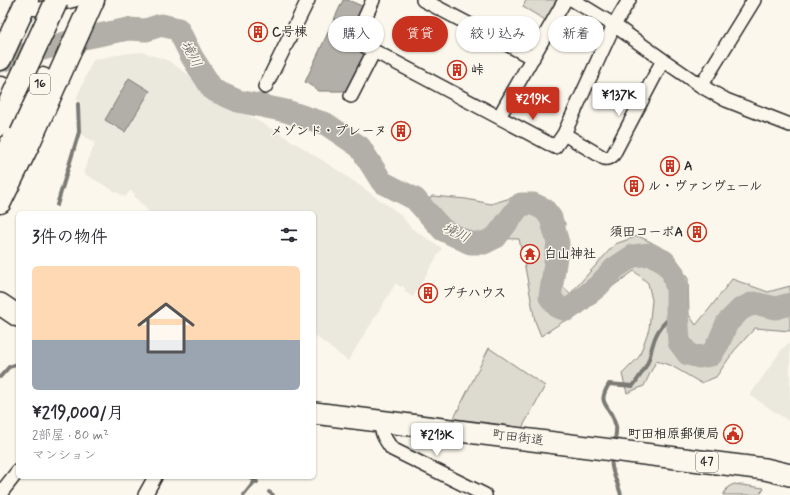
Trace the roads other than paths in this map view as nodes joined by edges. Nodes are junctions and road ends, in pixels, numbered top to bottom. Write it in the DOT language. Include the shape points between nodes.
graph roads {
  1 [pos="57,0"];
  2 [pos="76,0"];
  3 [pos="308,0"];
  4 [pos="373,0"];
  5 [pos="423,0"];
  6 [pos="565,0"];
  7 [pos="573,0"];
  8 [pos="629,0"];
  9 [pos="754,0"];
  10 [pos="101,4"];
  11 [pos="24,13"];
  12 [pos="366,16"];
  13 [pos="614,25"];
  14 [pos="373,52"];
  15 [pos="376,52"];
  16 [pos="533,58"];
  17 [pos="0,59"];
  18 [pos="663,60"];
  19 [pos="701,86"];
  20 [pos="266,87"];
  21 [pos="0,89"];
  22 [pos="351,96"];
  23 [pos="499,117"];
  24 [pos="0,124"];
  25 [pos="790,125"];
  26 [pos="564,134"];
  27 [pos="0,167"];
  28 [pos="2,198"];
  29 [pos="0,304"];
  30 [pos="16,315"];
  31 [pos="316,412"];
  32 [pos="381,422"];
  33 [pos="16,474"];
  34 [pos="790,475"];
  35 [pos="153,479"];
  36 [pos="0,494"];
  37 [pos="145,495"];
  38 [pos="485,495"];
  1 -- 24 [label="highway, 16, bridge"];
  2 -- 11 [label="street" via="39,9 30,8"];
  2 -- 27 [label="highway, 16"];
  3 -- 20 [label="street"];
  4 -- 12 [label="street"];
  5 -- 16 [label="street"];
  6 -- 16 [label="street"];
  7 -- 13 [label="street"];
  8 -- 13 [label="street"];
  9 -- 19 [label="street"];
  10 -- 28 [label="highway, 16" via="62,71"];
  10 -- 28 [label="highway, 16" via="81,60 30,169"];
  11 -- 17 [label="highway"];
  11 -- 21 [label="highway"];
  13 -- 18 [label="street"];
  13 -- 26 [label="street"];
  14 -- 22 [label="street"];
  15 -- 23 [label="street"];
  16 -- 23 [label="street"];
  18 -- 19 [label="street"];
  18 -- 26 [label="street" via="610,158 604,158"];
  19 -- 25 [label="street" via="726,100"];
  23 -- 26 [label="street" via="555,147"];
  29 -- 30 [label="main road"];
  31 -- 32 [label="main road, 町田街道 / 47"];
  32 -- 34 [label="main road, 町田街道 / 47" via="614,450"];
  32 -- 38 [label="street" via="381,431 392,449"];
  33 -- 36 [label="street"];
  35 -- 37 [label="street"];
}
